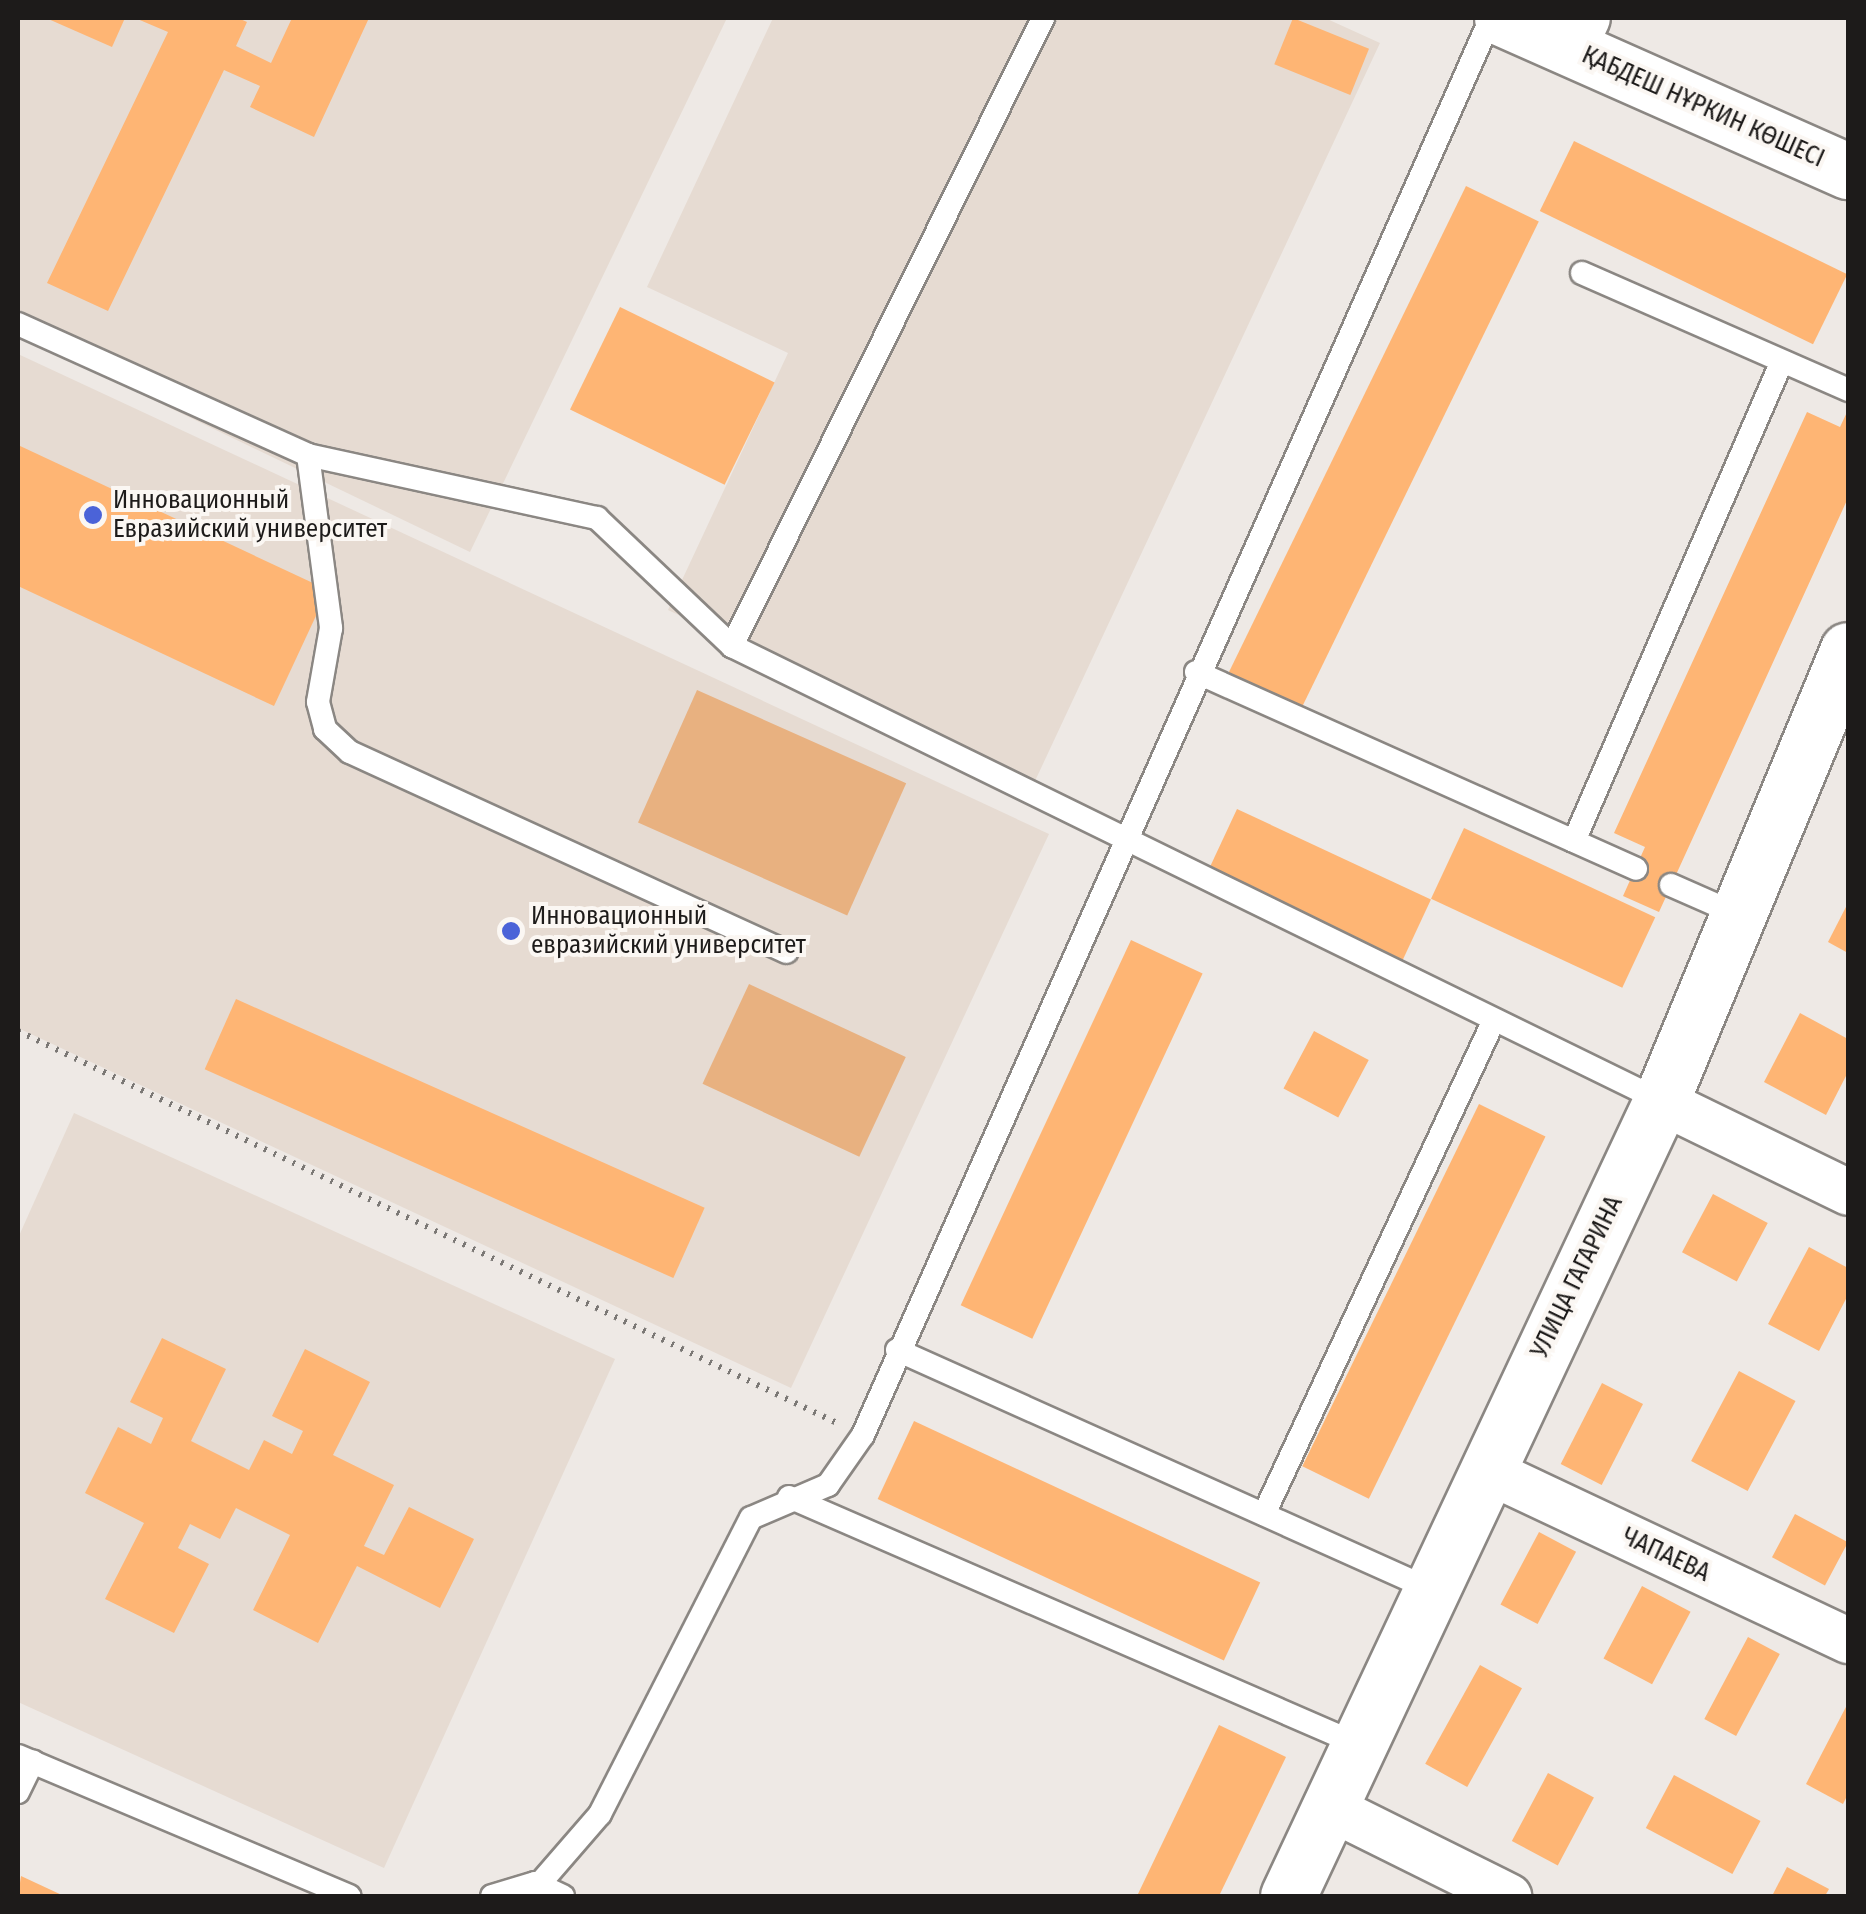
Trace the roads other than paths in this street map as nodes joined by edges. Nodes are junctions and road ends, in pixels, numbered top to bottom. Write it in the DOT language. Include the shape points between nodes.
graph roads {
  1 [pos="1043,18"];
  2 [pos="1490,18"];
  3 [pos="1502,18"];
  4 [pos="1580,34"];
  5 [pos="1848,171"];
  6 [pos="1582,273"];
  7 [pos="18,324"];
  8 [pos="1782,361"];
  9 [pos="1848,390"];
  10 [pos="308,455"];
  11 [pos="732,646"];
  12 [pos="1848,650"];
  13 [pos="1196,672"];
  14 [pos="1121,840"];
  15 [pos="1574,841"];
  16 [pos="1636,869"];
  17 [pos="1671,884"];
  18 [pos="1739,915"];
  19 [pos="786,952"];
  20 [pos="1494,1020"];
  21 [pos="1662,1101"];
  22 [pos="1848,1192"];
  23 [pos="897,1350"];
  24 [pos="1484,1470"];
  25 [pos="789,1496"];
  26 [pos="1264,1514"];
  27 [pos="1430,1589"];
  28 [pos="1848,1640"];
  29 [pos="1360,1744"];
  30 [pos="25,1758"];
  31 [pos="18,1792"];
  32 [pos="1331,1808"];
  33 [pos="532,1890"];
  34 [pos="350,1896"];
  35 [pos="492,1896"];
  36 [pos="563,1896"];
  37 [pos="1288,1896"];
  38 [pos="1508,1896"];
  1 -- 11 [label="lane"];
  2 -- 13 [label="lane"];
  3 -- 4 [label="street, ҚАБДЕШ НҰРКИН КӨШЕСІ"];
  4 -- 5 [label="street, ҚАБДЕШ НҰРКИН КӨШЕСІ"];
  6 -- 8 [label="lane"];
  7 -- 10 [label="lane"];
  8 -- 9 [label="lane"];
  8 -- 15 [label="lane"];
  10 -- 11 [label="lane" via="598,518"];
  10 -- 19 [label="lane" via="331,628 318,702 325,728 350,752"];
  11 -- 14 [label="lane"];
  12 -- 18 [label="street, УЛИЦА ГАГАРИНА"];
  13 -- 14 [label="lane"];
  13 -- 15 [label="lane"];
  14 -- 20 [label="lane"];
  14 -- 23 [label="lane"];
  15 -- 16 [label="lane"];
  17 -- 18 [label="lane"];
  18 -- 21 [label="street, УЛИЦА ГАГАРИНА"];
  20 -- 21 [label="lane"];
  20 -- 26 [label="lane"];
  21 -- 22 [label="street"];
  21 -- 24 [label="street, УЛИЦА ГАГАРИНА"];
  23 -- 25 [label="lane" via="863,1435 828,1485"];
  23 -- 26 [label="lane"];
  24 -- 27 [label="street, УЛИЦА ГАГАРИНА"];
  24 -- 28 [label="street, ЧАПАЕВА"];
  25 -- 29 [label="lane"];
  25 -- 33 [label="lane" via="751,1518 600,1814"];
  26 -- 27 [label="lane"];
  27 -- 29 [label="street, УЛИЦА ГАГАРИНА"];
  29 -- 32 [label="street, УЛИЦА ГАГАРИНА"];
  30 -- 31 [label="lane"];
  30 -- 34 [label="lane"];
  32 -- 37 [label="street, УЛИЦА ГАГАРИНА"];
  32 -- 38 [label="street"];
  33 -- 35 [label="lane"];
  33 -- 36 [label="lane"];
}
